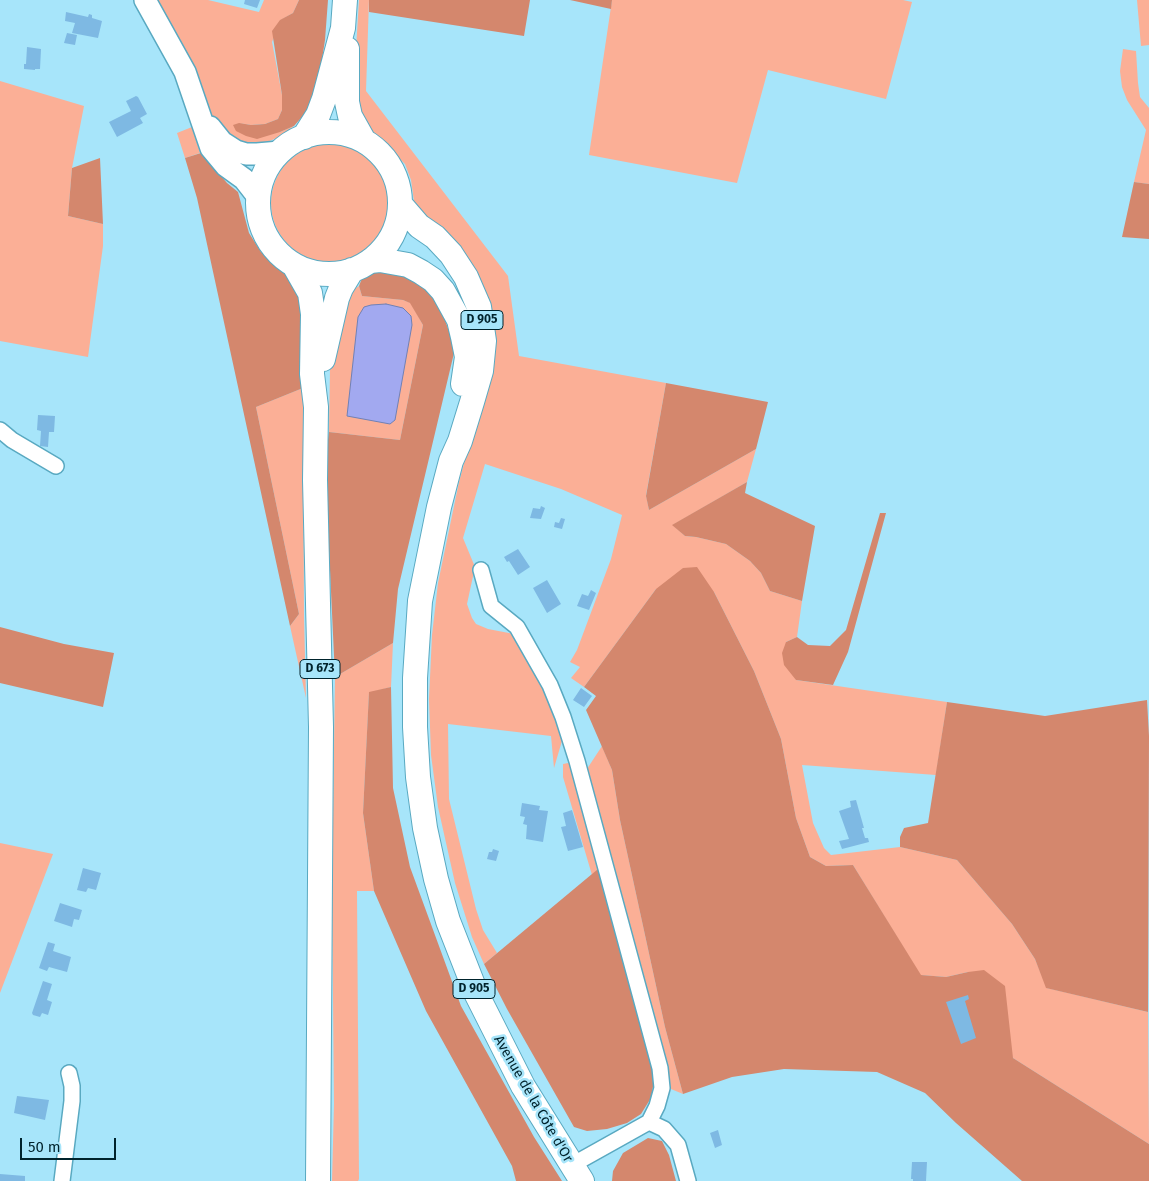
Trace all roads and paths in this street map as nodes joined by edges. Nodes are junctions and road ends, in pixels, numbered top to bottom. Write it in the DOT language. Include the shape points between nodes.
graph roads {
  1 [pos="145,0"];
  2 [pos="345,0"];
  3 [pos="342,28"];
  4 [pos="196,106"];
  5 [pos="304,137"];
  6 [pos="364,141"];
  7 [pos="280,152"];
  8 [pos="258,197"];
  9 [pos="400,204"];
  10 [pos="294,265"];
  11 [pos="361,265"];
  12 [pos="316,407"];
  13 [pos="0,430"];
  14 [pos="451,461"];
  15 [pos="56,466"];
  16 [pos="481,570"];
  17 [pos="69,1073"];
  18 [pos="649,1122"];
  19 [pos="577,1173"];
  20 [pos="62,1181"];
  21 [pos="318,1181"];
  22 [pos="688,1181"];
  1 -- 4 [label="main road" via="184,72"];
  2 -- 3 [label="main road"];
  3 -- 5 [label="main road" via="324,100"];
  3 -- 6 [label="main road" via="347,50 350,116"];
  4 -- 7 [label="main road" via="216,136 228,147 246,154"];
  4 -- 8 [label="main road" via="211,148 226,166 244,178"];
  5 -- 6 [label="main road" via="334,133"];
  5 -- 7 [label="main road"];
  6 -- 9 [label="main road" via="381,155 394,174"];
  7 -- 8 [label="main road" via="263,177"];
  8 -- 10 [label="main road" via="260,220 266,236 276,250"];
  9 -- 11 [label="main road" via="394,232 384,248"];
  9 -- 14 [label="main road, Avenue de la Côte d'Or / D 905" via="451,254 466,277 481,316 484,341 481,370"];
  10 -- 11 [label="main road" via="322,274 338,273"];
  10 -- 12 [label="main road, D 673" via="313,303 312,374"];
  11 -- 12 [label="main road, D 673" via="341,288 337,298"];
  11 -- 14 [label="main road, Avenue de la Côte d'Or / D 905" via="380,260 394,261 421,272 443,291 459,320 467,358 451,439"];
  12 -- 21 [label="main road, D 673" via="314,480 321,727"];
  13 -- 15 [label="street"];
  14 -- 19 [label="main road, Avenue de la Côte d'Or / D 905" via="428,555 417,639 415,728 425,828 448,922 477,995 523,1086"];
  16 -- 18 [label="street" via="491,606 517,626 550,685 577,761 660,1068 662,1088"];
  17 -- 20 [label="street" via="72,1101"];
  18 -- 19 [label="street"];
  18 -- 22 [label="street" via="664,1129 678,1145"];
}
